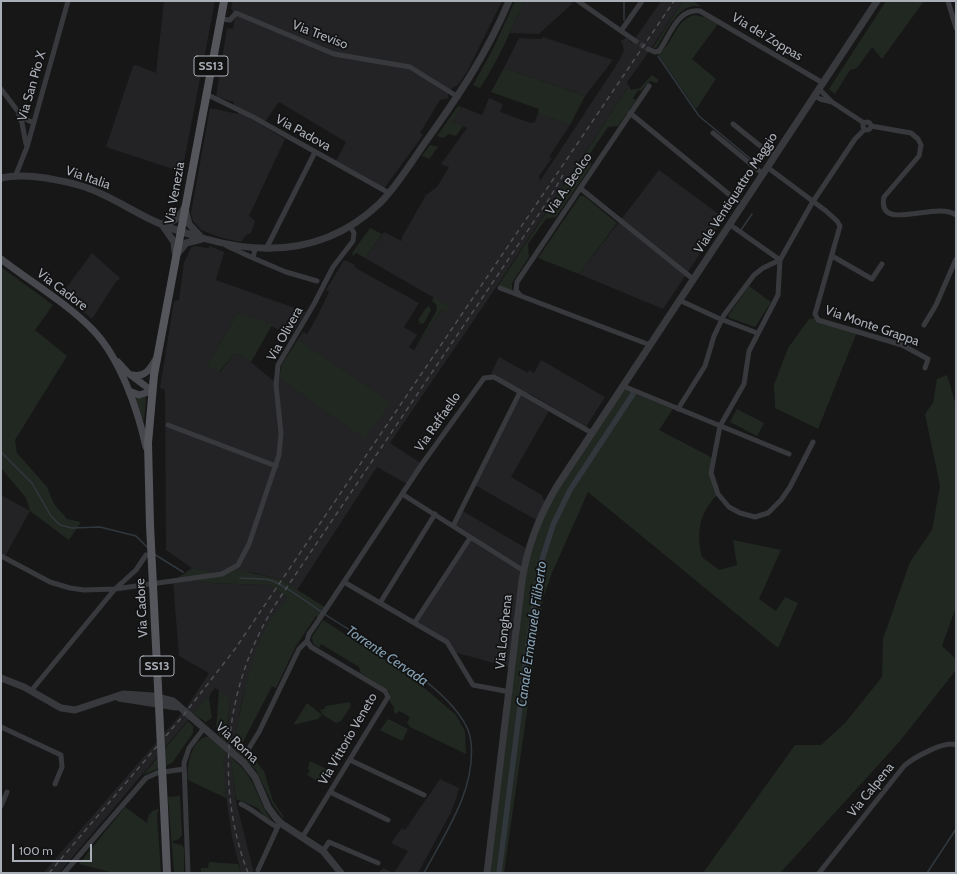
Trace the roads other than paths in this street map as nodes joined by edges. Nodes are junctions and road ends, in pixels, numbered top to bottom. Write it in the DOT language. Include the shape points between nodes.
graph roads {
  1 [pos="68,1"];
  2 [pos="224,1"];
  3 [pos="509,1"];
  4 [pos="578,1"];
  5 [pos="642,1"];
  6 [pos="877,1"];
  7 [pos="948,1"];
  8 [pos="220,19"];
  9 [pos="956,28"];
  10 [pos="621,31"];
  11 [pos="634,40"];
  12 [pos="648,49"];
  13 [pos="649,86"];
  14 [pos="821,86"];
  15 [pos="1,89"];
  16 [pos="206,94"];
  17 [pos="814,95"];
  18 [pos="458,97"];
  19 [pos="832,102"];
  20 [pos="17,111"];
  21 [pos="630,113"];
  22 [pos="22,123"];
  23 [pos="34,123"];
  24 [pos="864,123"];
  25 [pos="733,124"];
  26 [pos="871,126"];
  27 [pos="31,130"];
  28 [pos="864,130"];
  29 [pos="713,133"];
  30 [pos="27,147"];
  31 [pos="314,152"];
  32 [pos="774,157"];
  33 [pos="767,167"];
  34 [pos="763,174"];
  35 [pos="2,176"];
  36 [pos="15,176"];
  37 [pos="580,188"];
  38 [pos="389,193"];
  39 [pos="812,202"];
  40 [pos="742,205"];
  41 [pos="184,207"];
  42 [pos="956,215"];
  43 [pos="162,224"];
  44 [pos="729,224"];
  45 [pos="350,226"];
  46 [pos="180,232"];
  47 [pos="205,239"];
  48 [pos="226,245"];
  49 [pos="255,249"];
  50 [pos="266,250"];
  51 [pos="832,256"];
  52 [pos="253,258"];
  53 [pos="1,259"];
  54 [pos="175,259"];
  55 [pos="956,259"];
  56 [pos="780,260"];
  57 [pos="882,264"];
  58 [pos="693,279"];
  59 [pos="317,281"];
  60 [pos="500,288"];
  61 [pos="520,296"];
  62 [pos="679,300"];
  63 [pos="722,319"];
  64 [pos="924,325"];
  65 [pos="757,333"];
  66 [pos="104,345"];
  67 [pos="650,346"];
  68 [pos="156,358"];
  69 [pos="925,368"];
  70 [pos="128,373"];
  71 [pos="623,386"];
  72 [pos="129,391"];
  73 [pos="152,391"];
  74 [pos="520,392"];
  75 [pos="678,409"];
  76 [pos="605,414"];
  77 [pos="168,425"];
  78 [pos="720,426"];
  79 [pos="592,433"];
  80 [pos="813,442"];
  81 [pos="789,454"];
  82 [pos="148,458"];
  83 [pos="276,466"];
  84 [pos="402,494"];
  85 [pos="435,514"];
  86 [pos="453,526"];
  87 [pos="470,538"];
  88 [pos="146,555"];
  89 [pos="1,556"];
  90 [pos="524,571"];
  91 [pos="344,582"];
  92 [pos="115,589"];
  93 [pos="380,603"];
  94 [pos="415,622"];
  95 [pos="307,641"];
  96 [pos="1,678"];
  97 [pos="31,691"];
  98 [pos="510,692"];
  99 [pos="1,727"];
  100 [pos="204,728"];
  101 [pos="956,745"];
  102 [pos="249,748"];
  103 [pos="350,760"];
  104 [pos="184,769"];
  105 [pos="55,784"];
  106 [pos="8,792"];
  107 [pos="330,792"];
  108 [pos="424,795"];
  109 [pos="241,804"];
  110 [pos="1,806"];
  111 [pos="388,820"];
  112 [pos="278,825"];
  113 [pos="303,836"];
  114 [pos="323,851"];
  115 [pos="378,863"];
  116 [pos="258,870"];
  117 [pos="64,873"];
  118 [pos="167,873"];
  119 [pos="188,873"];
  120 [pos="341,873"];
  121 [pos="487,873"];
  122 [pos="819,873"];
  1 -- 23 [label="street, Via San Pio X"];
  2 -- 8 [label="main road, Via Venezia / SS13"];
  3 -- 18 [label="street, Via Italia" via="486,51"];
  4 -- 10 [label="street"];
  5 -- 10 [label="street"];
  6 -- 14 [label="street, Viale Ventiquattro Maggio"];
  7 -- 9 [label="street"];
  8 -- 16 [label="main road, Via Venezia / SS13"];
  8 -- 18 [label="street, Via Treviso" via="230,20 236,13 334,54 410,67"];
  10 -- 11 [label="street"];
  12 -- 14 [label="street, Via dei Zoppas" via="657,52 681,16 700,11"];
  13 -- 21 [label="street, Via A. Beolco"];
  14 -- 17 [label="street, Viale Ventiquattro Maggio"];
  14 -- 19 [label="street"];
  15 -- 20 [label="street"];
  16 -- 31 [label="street, Via Padova"];
  16 -- 41 [label="main road, Via Venezia / SS13"];
  17 -- 19 [label="street"];
  17 -- 32 [label="street, Viale Ventiquattro Maggio"];
  18 -- 38 [label="street, Via Italia"];
  19 -- 24 [label="street"];
  20 -- 22 [label="street"];
  20 -- 23 [label="street" via="23,118"];
  21 -- 37 [label="street, Via A. Beolco"];
  21 -- 40 [label="street"];
  22 -- 27 [label="street"];
  22 -- 30 [label="street"];
  23 -- 27 [label="street, Via San Pio X"];
  24 -- 26 [label="street" via="868,122"];
  24 -- 28 [label="street"];
  25 -- 32 [label="street"];
  26 -- 28 [label="street" via="869,130"];
  26 -- 42 [label="street" via="910,133 921,145 919,156 884,197 887,212 899,216 944,210"];
  27 -- 30 [label="street, Via San Pio X"];
  28 -- 39 [label="street" via="854,139"];
  29 -- 34 [label="street"];
  30 -- 36 [label="street, Via San Pio X"];
  31 -- 38 [label="street, Via Padova"];
  31 -- 50 [label="street"];
  32 -- 33 [label="street, Viale Ventiquattro Maggio"];
  33 -- 34 [label="street, Viale Ventiquattro Maggio"];
  33 -- 39 [label="street, Via Monte Grappa"];
  34 -- 40 [label="street, Viale Ventiquattro Maggio"];
  35 -- 36 [label="street, Via Italia"];
  36 -- 43 [label="street, Via Italia" via="39,177 82,186"];
  37 -- 58 [label="street"];
  37 -- 61 [label="street, Via A. Beolco" via="517,282 516,290"];
  38 -- 45 [label="street, Via Italia" via="371,211"];
  39 -- 51 [label="street, Via Monte Grappa" via="833,217 840,226"];
  39 -- 56 [label="street"];
  40 -- 44 [label="street, Viale Ventiquattro Maggio"];
  41 -- 43 [label="street" via="172,223"];
  41 -- 46 [label="main road, Via Venezia / SS13"];
  41 -- 47 [label="street, Via Italia" via="189,224"];
  43 -- 46 [label="street, Via Italia"];
  43 -- 54 [label="street" via="174,242"];
  44 -- 56 [label="street"];
  44 -- 58 [label="street, Viale Ventiquattro Maggio"];
  45 -- 50 [label="street, Via Italia" via="298,247"];
  45 -- 83 [label="street, Via Olivera" via="354,234 353,241 323,283 314,304 278,365 276,385 281,433"];
  46 -- 47 [label="street, Via Italia"];
  46 -- 54 [label="main road, Via Venezia / SS13"];
  47 -- 48 [label="street, Via Italia"];
  47 -- 54 [label="street, Via Italia" via="186,243"];
  48 -- 49 [label="street, Via Italia"];
  48 -- 52 [label="street"];
  49 -- 50 [label="street, Via Italia"];
  49 -- 52 [label="street"];
  51 -- 57 [label="street" via="872,279"];
  51 -- 69 [label="street, Via Monte Grappa" via="816,318 902,345 928,359"];
  52 -- 59 [label="street" via="286,272"];
  53 -- 66 [label="main road, Via Cadore" via="80,318"];
  54 -- 68 [label="main road, Via Venezia / SS13"];
  55 -- 64 [label="street" via="936,305"];
  56 -- 63 [label="street" via="754,275"];
  56 -- 65 [label="street" via="778,295"];
  58 -- 62 [label="street, Viale Ventiquattro Maggio"];
  60 -- 61 [label="street"];
  61 -- 67 [label="street"];
  62 -- 63 [label="street"];
  62 -- 67 [label="street, Viale Ventiquattro Maggio"];
  63 -- 65 [label="street"];
  63 -- 75 [label="street" via="714,336 706,366"];
  65 -- 78 [label="street" via="747,356 744,384"];
  66 -- 70 [label="main road"];
  66 -- 72 [label="main road"];
  67 -- 71 [label="street, Viale Ventiquattro Maggio"];
  68 -- 70 [label="main road" via="151,368 143,374 134,376"];
  68 -- 73 [label="main road, Via Venezia / SS13"];
  70 -- 73 [label="main road"];
  71 -- 75 [label="street"];
  71 -- 76 [label="street, Viale Ventiquattro Maggio"];
  72 -- 73 [label="main road" via="139,395"];
  72 -- 82 [label="main road" via="139,416"];
  73 -- 82 [label="main road, Via Cadore / SS13"];
  74 -- 79 [label="street, Via Raffaello"];
  74 -- 84 [label="street, Via Raffaello" via="494,377 481,380"];
  74 -- 86 [label="street"];
  75 -- 78 [label="street"];
  76 -- 79 [label="street, Via Longhena"];
  77 -- 83 [label="street"];
  78 -- 80 [label="street" via="711,473 714,484 718,494 729,506 748,516 762,516 781,500"];
  78 -- 81 [label="street"];
  79 -- 90 [label="street, Via Longhena" via="545,507 530,544"];
  82 -- 118 [label="main road, Via Cadore / SS13, bridge"];
  83 -- 92 [label="street, Via Olivera" via="246,554 235,569 222,574"];
  84 -- 85 [label="street"];
  84 -- 91 [label="street, Via Raffaello"];
  85 -- 86 [label="street"];
  85 -- 93 [label="street"];
  86 -- 87 [label="street"];
  87 -- 90 [label="street"];
  87 -- 94 [label="street"];
  88 -- 92 [label="street" via="136,570"];
  89 -- 92 [label="street, Via Olivera" via="63,587 84,590"];
  90 -- 98 [label="street, Via Longhena"];
  91 -- 93 [label="street"];
  91 -- 95 [label="street, Via Raffaello" via="319,618"];
  92 -- 97 [label="street"];
  93 -- 94 [label="street"];
  94 -- 98 [label="street" via="447,642 473,685"];
  95 -- 102 [label="street, Via Raffaello" via="299,649"];
  95 -- 103 [label="street, Via Vittorio Veneto" via="311,647 387,694 386,701"];
  96 -- 97 [label="street, Via Roma"];
  97 -- 100 [label="street, Via Roma" via="61,708 75,710 99,701 123,698 168,704 181,709"];
  98 -- 121 [label="street, Via Longhena"];
  99 -- 105 [label="street" via="61,755 62,767"];
  100 -- 104 [label="street" via="187,752"];
  100 -- 112 [label="street, Via Roma" via="250,770"];
  101 -- 122 [label="street, Via Calpena" via="943,745 904,766"];
  103 -- 107 [label="street, Via Vittorio Veneto"];
  103 -- 108 [label="street"];
  104 -- 117 [label="street" via="157,773 146,778"];
  104 -- 119 [label="street"];
  106 -- 110 [label="street"];
  107 -- 111 [label="street"];
  107 -- 113 [label="street, Via Vittorio Veneto"];
  109 -- 112 [label="street, Via Roma" via="258,813 266,821"];
  112 -- 113 [label="street, Via Roma"];
  112 -- 116 [label="street"];
  113 -- 114 [label="street, Via Roma"];
  114 -- 115 [label="street" via="329,842"];
  114 -- 120 [label="street, Via Roma"];
}
